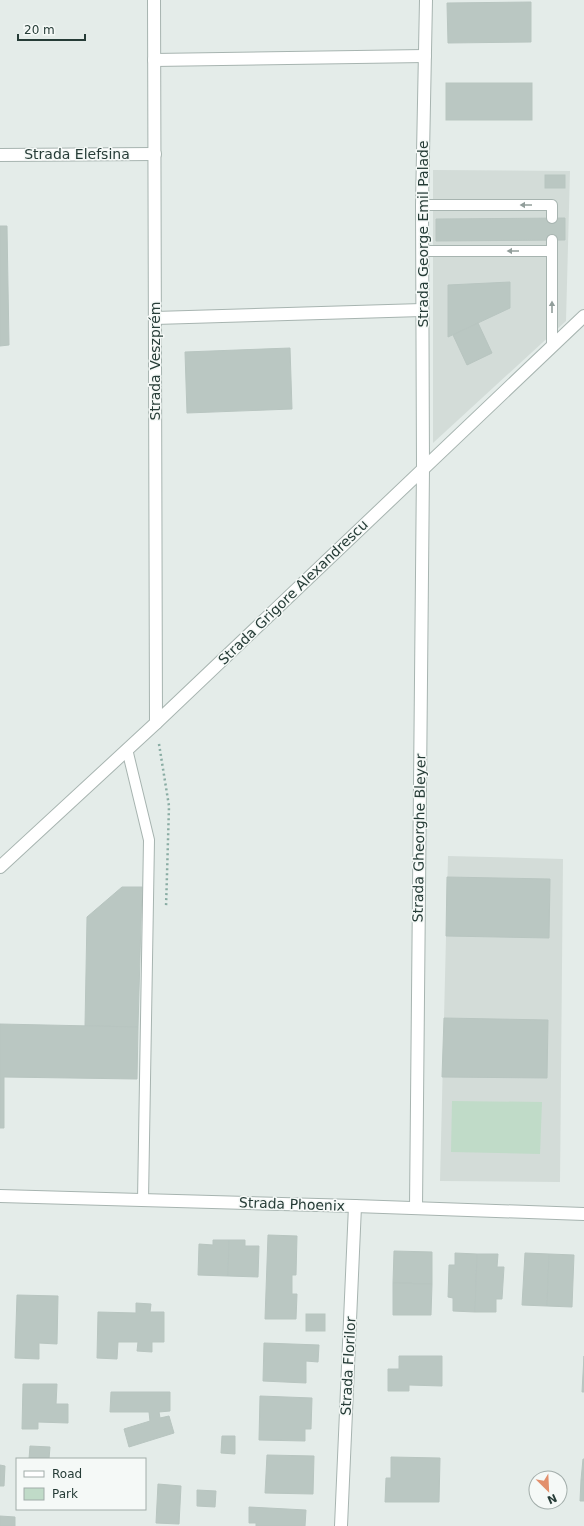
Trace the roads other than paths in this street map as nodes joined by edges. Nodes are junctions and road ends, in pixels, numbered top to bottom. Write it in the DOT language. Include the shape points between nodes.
graph roads {
  1 [pos="154,0"];
  2 [pos="426,0"];
  3 [pos="424,56"];
  4 [pos="154,60"];
  5 [pos="0,154"];
  6 [pos="155,154"];
  7 [pos="422,205"];
  8 [pos="552,218"];
  9 [pos="552,240"];
  10 [pos="422,251"];
  11 [pos="552,251"];
  12 [pos="422,310"];
  13 [pos="584,316"];
  14 [pos="155,318"];
  15 [pos="552,346"];
  16 [pos="423,468"];
  17 [pos="156,723"];
  18 [pos="127,749"];
  19 [pos="0,867"];
  20 [pos="0,1196"];
  21 [pos="143,1200"];
  22 [pos="355,1206"];
  23 [pos="416,1208"];
  24 [pos="584,1214"];
  25 [pos="341,1526"];
  1 -- 4 [label="street, Strada Veszprém"];
  2 -- 3 [label="street, Strada George Emil Palade"];
  3 -- 4 [label="street"];
  3 -- 7 [label="street, Strada George Emil Palade"];
  4 -- 6 [label="street, Strada Veszprém"];
  5 -- 6 [label="street, Strada Elefsina"];
  6 -- 14 [label="street, Strada Veszprém"];
  8 -- 7 [label="lane, one-way" via="552,205"];
  7 -- 10 [label="street, Strada George Emil Palade"];
  9 -- 11 [label="lane"];
  11 -- 10 [label="lane, one-way"];
  10 -- 12 [label="street, Strada George Emil Palade"];
  15 -- 11 [label="lane, one-way"];
  12 -- 14 [label="street"];
  12 -- 16 [label="street, Strada George Emil Palade"];
  13 -- 15 [label="street, Strada Grigore Alexandrescu"];
  14 -- 17 [label="street, Strada Veszprém"];
  15 -- 16 [label="street, Strada Grigore Alexandrescu"];
  16 -- 17 [label="street, Strada Grigore Alexandrescu"];
  16 -- 23 [label="street, Strada Gheorghe Bleyer"];
  17 -- 18 [label="street, Strada Grigore Alexandrescu"];
  18 -- 19 [label="street, Strada Grigore Alexandrescu"];
  18 -- 21 [label="lane" via="148,840"];
  20 -- 21 [label="street, Strada Phoenix"];
  21 -- 22 [label="street, Strada Phoenix"];
  22 -- 23 [label="street, Strada Phoenix"];
  22 -- 25 [label="street, Strada Florilor"];
  23 -- 24 [label="street, Strada Phoenix"];
}
